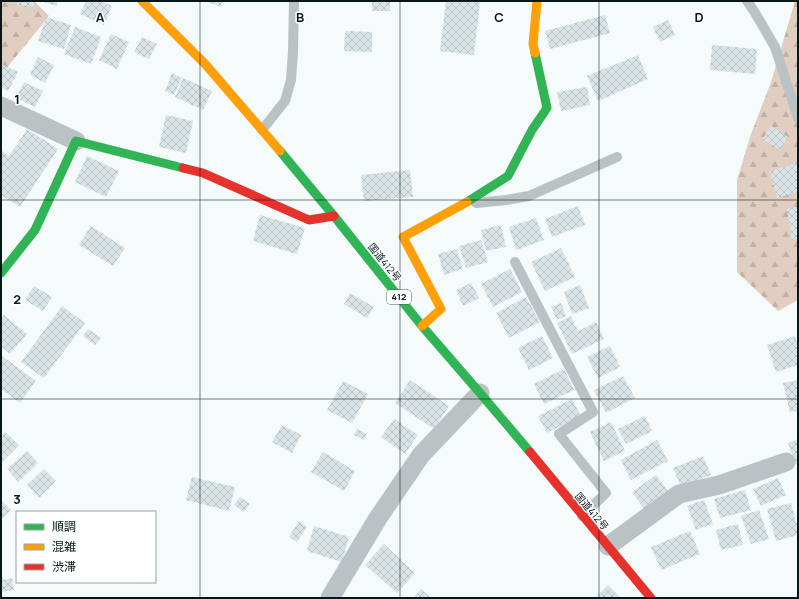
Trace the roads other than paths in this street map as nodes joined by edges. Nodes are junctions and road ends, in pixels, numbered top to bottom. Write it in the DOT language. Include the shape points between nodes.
graph roads {
  1 [pos="142,1"];
  2 [pos="294,1"];
  3 [pos="537,1"];
  4 [pos="747,1"];
  5 [pos="1,106"];
  6 [pos="798,118"];
  7 [pos="262,130"];
  8 [pos="76,141"];
  9 [pos="618,157"];
  10 [pos="464,204"];
  11 [pos="334,216"];
  12 [pos="515,262"];
  13 [pos="1,273"];
  14 [pos="422,326"];
  15 [pos="480,394"];
  16 [pos="786,462"];
  17 [pos="582,516"];
  18 [pos="608,546"];
  19 [pos="338,590"];
  20 [pos="330,598"];
  21 [pos="651,598"];
  1 -- 7 [label="main road, 国道412号 / 412" via="206,65"];
  2 -- 7 [label="lane" via="291,80 285,101"];
  3 -- 10 [label="main road" via="533,44 547,108 532,130 508,176"];
  4 -- 6 [label="lane" via="775,46"];
  5 -- 8 [label="street"];
  7 -- 11 [label="main road, 国道412号 / 412"];
  8 -- 11 [label="main road" via="204,173 309,220"];
  8 -- 13 [label="main road" via="35,230"];
  9 -- 10 [label="lane" via="529,196"];
  10 -- 14 [label="main road" via="403,237 441,309"];
  11 -- 14 [label="main road, 国道412号 / 412"];
  12 -- 17 [label="lane" via="593,412 559,434 606,493"];
  14 -- 15 [label="main road, 国道412号 / 412"];
  15 -- 17 [label="main road, 国道412号 / 412"];
  15 -- 19 [label="street" via="421,455 378,518"];
  16 -- 18 [label="street" via="719,486 679,494"];
  17 -- 18 [label="main road, 国道412号 / 412"];
  18 -- 21 [label="main road, 国道412号 / 412"];
  19 -- 20 [label="street"];
}
